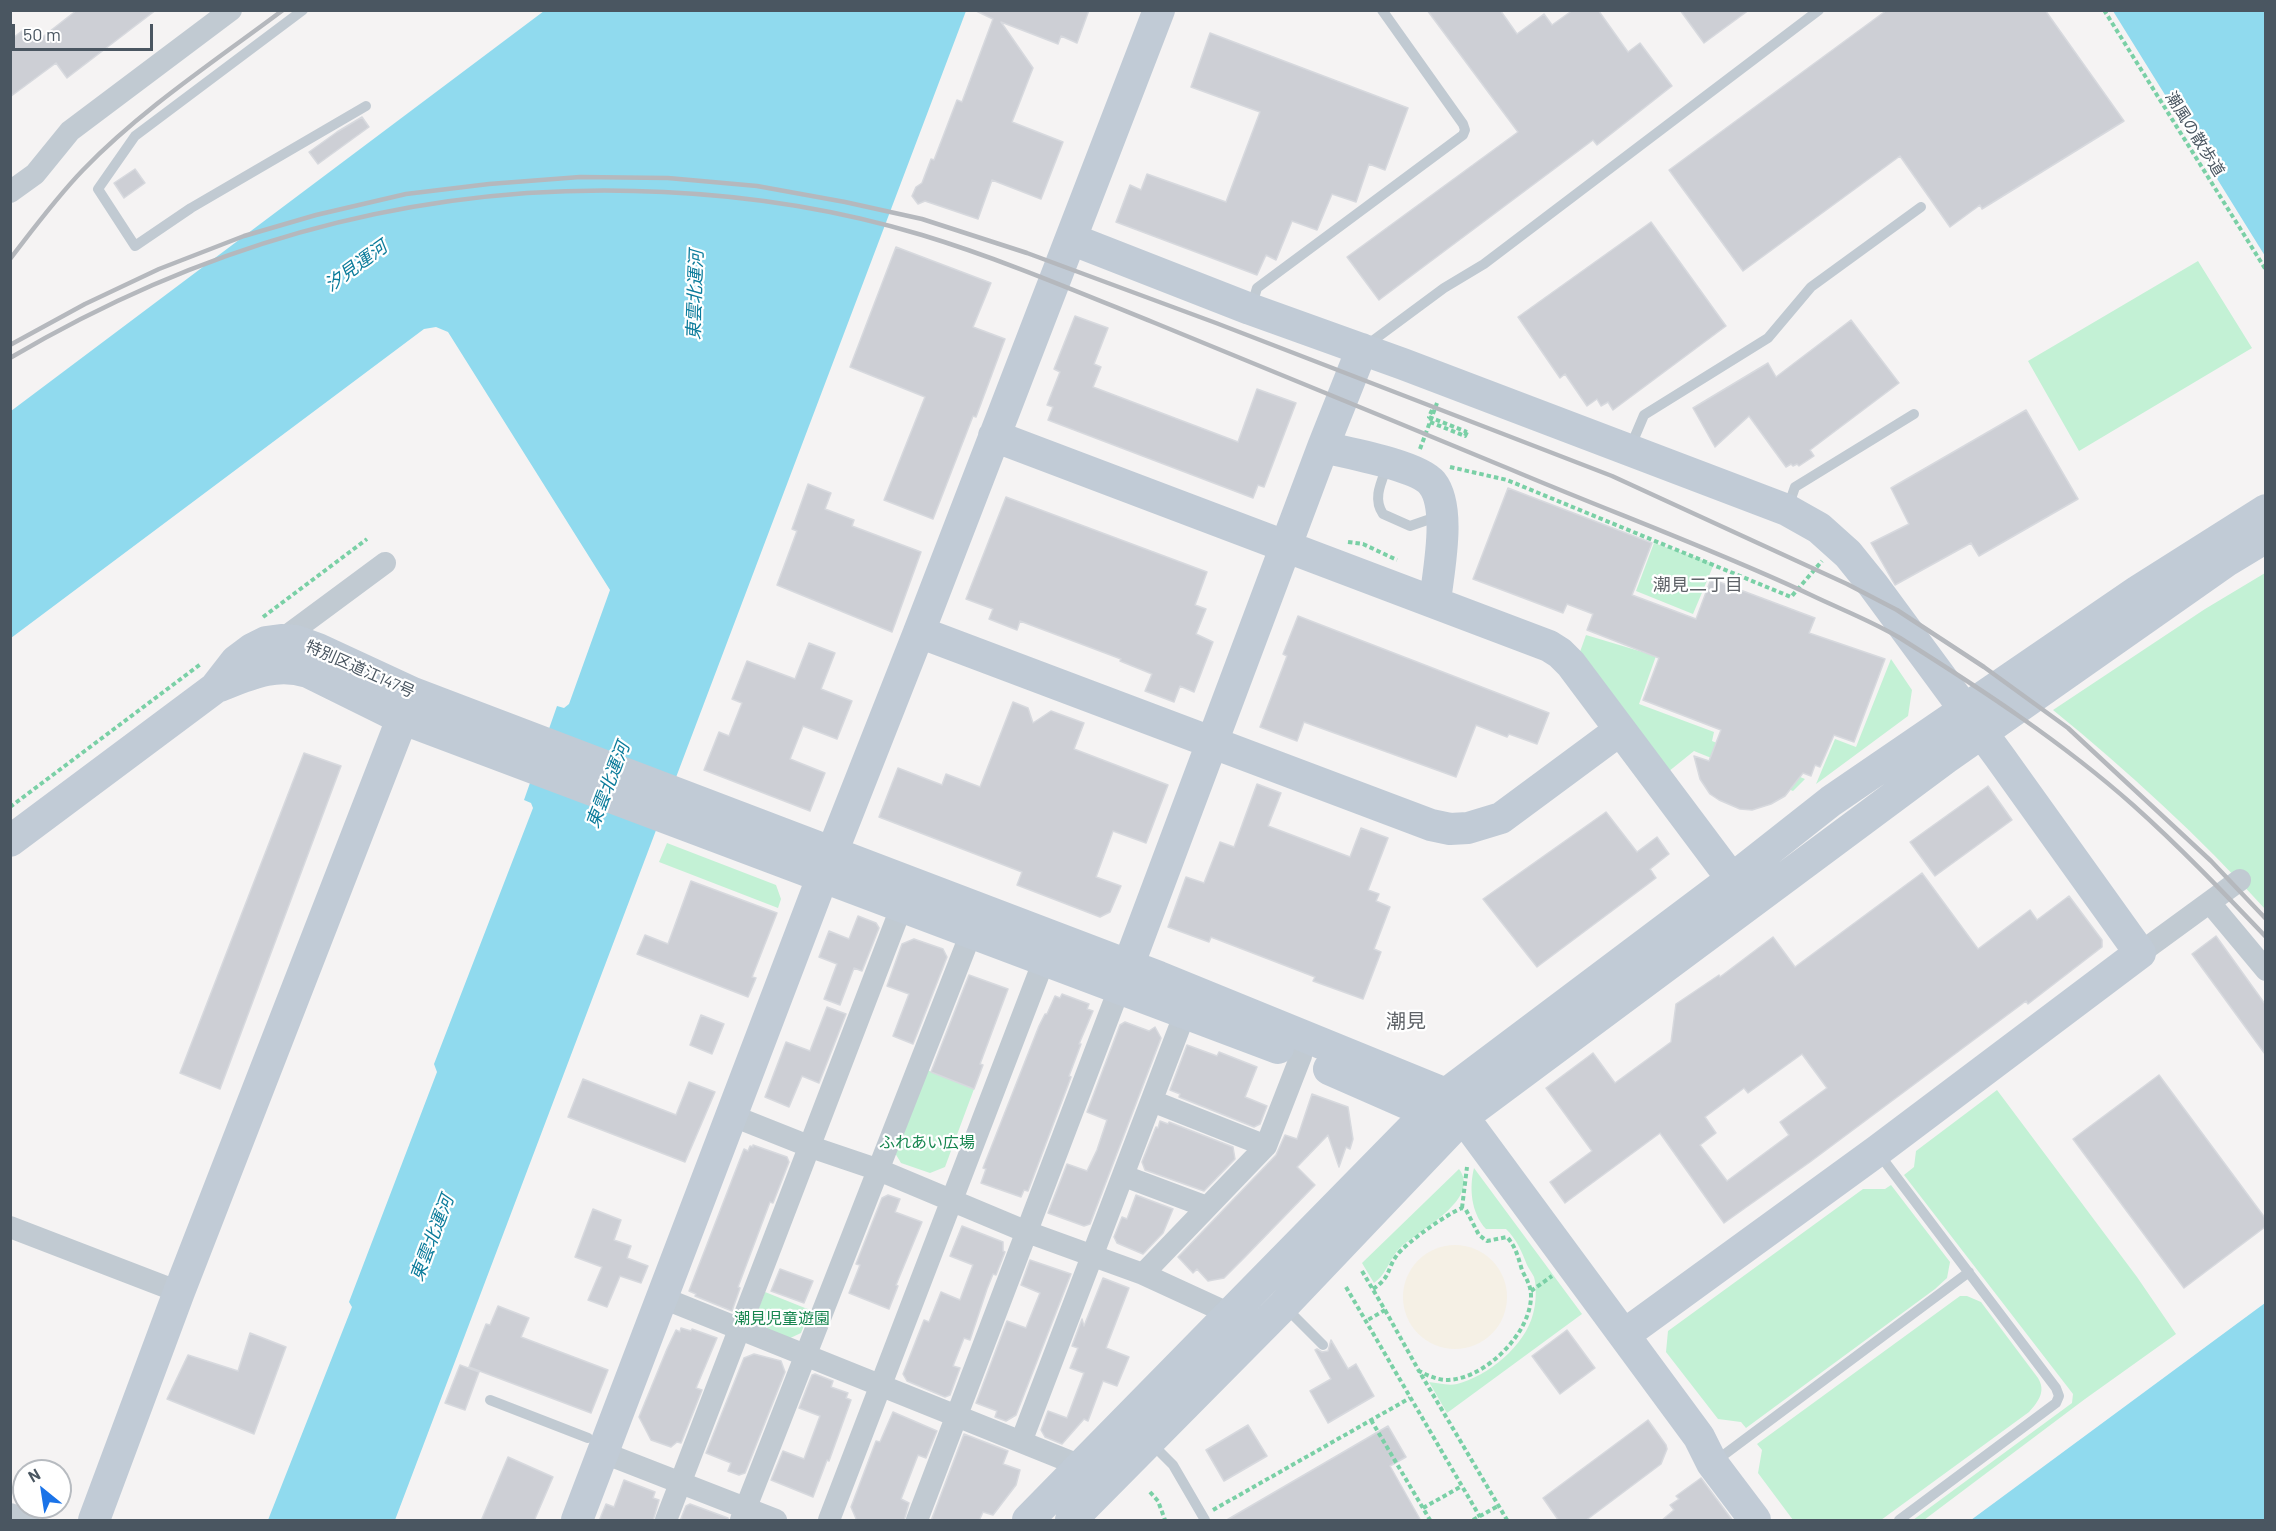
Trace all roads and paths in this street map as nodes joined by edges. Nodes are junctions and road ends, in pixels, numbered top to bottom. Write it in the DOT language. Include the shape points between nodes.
graph roads {
  1 [pos="231,10"];
  2 [pos="303,10"];
  3 [pos="1159,10"];
  4 [pos="1382,10"];
  5 [pos="1820,10"];
  6 [pos="2104,10"];
  7 [pos="366,106"];
  8 [pos="10,192"];
  9 [pos="1921,207"];
  10 [pos="1071,239"];
  11 [pos="2265,270"];
  12 [pos="1250,309"];
  13 [pos="1362,349"];
  14 [pos="1440,395"];
  15 [pos="1432,410"];
  16 [pos="1914,414"];
  17 [pos="1430,420"];
  18 [pos="1425,428"];
  19 [pos="1467,432"];
  20 [pos="994,436"];
  21 [pos="1323,447"];
  22 [pos="1629,451"];
  23 [pos="1418,453"];
  24 [pos="1388,463"];
  25 [pos="1449,466"];
  26 [pos="1787,510"];
  27 [pos="2265,510"];
  28 [pos="1442,515"];
  29 [pos="2265,537"];
  30 [pos="367,539"];
  31 [pos="1341,541"];
  32 [pos="1286,545"];
  33 [pos="1825,557"];
  34 [pos="385,563"];
  35 [pos="1406,564"];
  36 [pos="1435,602"];
  37 [pos="254,624"];
  38 [pos="919,632"];
  39 [pos="281,640"];
  40 [pos="211,673"];
  41 [pos="407,706"];
  42 [pos="1973,721"];
  43 [pos="1620,730"];
  44 [pos="1211,742"];
  45 [pos="10,807"];
  46 [pos="10,841"];
  47 [pos="827,865"];
  48 [pos="1732,879"];
  49 [pos="2240,880"];
  50 [pos="2210,903"];
  51 [pos="902,908"];
  52 [pos="971,933"];
  53 [pos="2140,954"];
  54 [pos="1044,960"];
  55 [pos="2265,970"];
  56 [pos="1124,977"];
  57 [pos="1185,1013"];
  58 [pos="1301,1056"];
  59 [pos="1152,1101"];
  60 [pos="1446,1108"];
  61 [pos="733,1116"];
  62 [pos="1266,1146"];
  63 [pos="811,1147"];
  64 [pos="1877,1151"];
  65 [pos="1467,1167"];
  66 [pos="879,1170"];
  67 [pos="1124,1176"];
  68 [pos="952,1201"];
  69 [pos="1207,1208"];
  70 [pos="1462,1208"];
  71 [pos="10,1227"];
  72 [pos="1027,1232"];
  73 [pos="1093,1256"];
  74 [pos="1362,1271"];
  75 [pos="1969,1272"];
  76 [pos="1143,1274"];
  77 [pos="1550,1277"];
  78 [pos="1346,1287"];
  79 [pos="1373,1289"];
  80 [pos="1530,1291"];
  81 [pos="179,1292"];
  82 [pos="663,1299"];
  83 [pos="1283,1306"];
  84 [pos="1384,1310"];
  85 [pos="1230,1314"];
  86 [pos="1366,1321"];
  87 [pos="740,1329"];
  88 [pos="1624,1335"];
  89 [pos="1323,1346"];
  90 [pos="805,1356"];
  91 [pos="1419,1371"];
  92 [pos="880,1386"];
  93 [pos="1410,1398"];
  94 [pos="490,1400"];
  95 [pos="956,1416"];
  96 [pos="1371,1420"];
  97 [pos="1149,1440"];
  98 [pos="1021,1442"];
  99 [pos="596,1445"];
  100 [pos="1710,1447"];
  101 [pos="1081,1466"];
  102 [pos="681,1482"];
  103 [pos="1462,1486"];
  104 [pos="1150,1492"];
  105 [pos="1498,1506"];
  106 [pos="1423,1508"];
  107 [pos="10,1514"];
  108 [pos="743,1515"];
  109 [pos="1480,1517"];
  110 [pos="1204,1518"];
  111 [pos="28,1521"];
  112 [pos="94,1521"];
  113 [pos="577,1521"];
  114 [pos="666,1521"];
  115 [pos="776,1521"];
  116 [pos="829,1521"];
  117 [pos="917,1521"];
  118 [pos="1028,1521"];
  119 [pos="1071,1521"];
  120 [pos="1166,1521"];
  121 [pos="1430,1521"];
  122 [pos="1473,1521"];
  123 [pos="1507,1521"];
  124 [pos="1755,1521"];
  125 [pos="1768,1521"];
  126 [pos="1899,1521"];
  1 -- 8 [label="street" via="70,131 34,174"];
  2 -- 7 [label="lane" via="135,136 98,189 135,246 191,208"];
  3 -- 10 [label="street"];
  4 -- 12 [label="lane" via="1463,124 1463,135 1257,288"];
  5 -- 13 [label="lane" via="1484,264 1443,288"];
  6 -- 11 [label="path, 潮風の散歩道"];
  9 -- 22 [label="lane" via="1811,287 1768,338 1644,415"];
  10 -- 12 [label="street"];
  10 -- 20 [label="street"];
  12 -- 13 [label="street"];
  13 -- 21 [label="street"];
  13 -- 22 [label="street"];
  14 -- 17 [label="path"];
  15 -- 17 [label="path, bridge"];
  16 -- 26 [label="lane" via="1796,488"];
  17 -- 18 [label="path"];
  17 -- 19 [label="path, bridge"];
  17 -- 23 [label="path"];
  20 -- 32 [label="street"];
  20 -- 38 [label="street"];
  21 -- 24 [label="street"];
  21 -- 32 [label="street"];
  22 -- 26 [label="street"];
  24 -- 28 [label="street" via="1431,482 1437,490"];
  24 -- 28 [label="lane" via="1378,493 1383,514 1410,526"];
  25 -- 33 [label="path" via="1507,480 1791,597"];
  26 -- 42 [label="street" via="1819,528 1848,554"];
  27 -- 42 [label="street" via="2147,584"];
  28 -- 36 [label="street"];
  29 -- 42 [label="street"];
  30 -- 37 [label="path"];
  31 -- 35 [label="path" via="1363,544"];
  32 -- 36 [label="street"];
  32 -- 44 [label="street"];
  34 -- 39 [label="street"];
  36 -- 43 [label="street" via="1560,653"];
  38 -- 44 [label="street"];
  38 -- 47 [label="street"];
  39 -- 40 [label="street, 特別区道江147号" via="266,642"];
  39 -- 41 [label="street, 特別区道江147号" via="318,650"];
  40 -- 41 [label="street, 特別区道江147号" via="293,668"];
  40 -- 45 [label="path"];
  40 -- 46 [label="street, 特別区道江147号"];
  41 -- 47 [label="street, 特別区道江147号"];
  41 -- 81 [label="street"];
  42 -- 48 [label="street" via="1831,801"];
  42 -- 53 [label="street"];
  42 -- 60 [label="street"];
  43 -- 44 [label="street" via="1501,818 1450,829"];
  43 -- 48 [label="street"];
  44 -- 56 [label="street"];
  47 -- 51 [label="street"];
  47 -- 56 [label="street"];
  47 -- 61 [label="street"];
  48 -- 60 [label="street"];
  49 -- 50 [label="street"];
  50 -- 53 [label="street"];
  50 -- 55 [label="street"];
  51 -- 52 [label="street"];
  51 -- 63 [label="street"];
  52 -- 54 [label="street"];
  52 -- 66 [label="street"];
  53 -- 64 [label="street"];
  54 -- 56 [label="street"];
  54 -- 68 [label="street"];
  56 -- 57 [label="street"];
  56 -- 60 [label="street"];
  56 -- 72 [label="street"];
  57 -- 58 [label="street"];
  57 -- 59 [label="street"];
  58 -- 60 [label="street"];
  58 -- 62 [label="street"];
  59 -- 62 [label="street"];
  59 -- 67 [label="street"];
  60 -- 83 [label="street"];
  60 -- 85 [label="street"];
  60 -- 88 [label="street"];
  61 -- 63 [label="street"];
  61 -- 82 [label="street"];
  62 -- 69 [label="street"];
  63 -- 66 [label="street"];
  63 -- 87 [label="street"];
  64 -- 75 [label="lane"];
  64 -- 88 [label="street"];
  65 -- 70 [label="path"];
  66 -- 68 [label="street"];
  66 -- 90 [label="street"];
  67 -- 69 [label="street"];
  67 -- 73 [label="street"];
  68 -- 72 [label="street"];
  68 -- 92 [label="street"];
  69 -- 76 [label="street"];
  70 -- 79 [label="path" via="1400,1251 1387,1278"];
  70 -- 80 [label="path" via="1487,1241 1507,1237 1514,1245"];
  71 -- 81 [label="street"];
  72 -- 73 [label="street"];
  72 -- 95 [label="street"];
  73 -- 76 [label="street"];
  73 -- 98 [label="street"];
  74 -- 79 [label="path"];
  75 -- 100 [label="lane"];
  75 -- 126 [label="lane" via="2059,1396 2056,1403"];
  76 -- 85 [label="street"];
  77 -- 80 [label="path"];
  78 -- 86 [label="path"];
  79 -- 84 [label="path"];
  80 -- 91 [label="path" via="1522,1328 1493,1360 1456,1379 1432,1377"];
  81 -- 112 [label="street"];
  82 -- 87 [label="street"];
  82 -- 99 [label="street"];
  83 -- 89 [label="lane"];
  83 -- 97 [label="street"];
  84 -- 86 [label="path"];
  84 -- 91 [label="path"];
  85 -- 101 [label="street"];
  86 -- 93 [label="path"];
  87 -- 90 [label="street"];
  87 -- 102 [label="street"];
  88 -- 100 [label="street"];
  90 -- 92 [label="street"];
  90 -- 108 [label="street"];
  91 -- 105 [label="path"];
  92 -- 95 [label="street"];
  92 -- 116 [label="street"];
  93 -- 96 [label="path"];
  93 -- 103 [label="path"];
  94 -- 99 [label="lane"];
  95 -- 98 [label="street"];
  95 -- 117 [label="street"];
  96 -- 106 [label="path"];
  96 -- 110 [label="path"];
  97 -- 110 [label="lane" via="1173,1465"];
  97 -- 119 [label="street"];
  98 -- 101 [label="street"];
  99 -- 102 [label="street"];
  99 -- 113 [label="street"];
  100 -- 124 [label="street" via="1712,1463"];
  100 -- 125 [label="street"];
  101 -- 118 [label="street"];
  102 -- 108 [label="street"];
  102 -- 114 [label="street"];
  103 -- 106 [label="path"];
  103 -- 109 [label="path"];
  104 -- 120 [label="path"];
  105 -- 109 [label="path"];
  105 -- 123 [label="path"];
  106 -- 121 [label="path"];
  107 -- 111 [label="street"];
  108 -- 115 [label="street"];
  109 -- 122 [label="path"];
}
